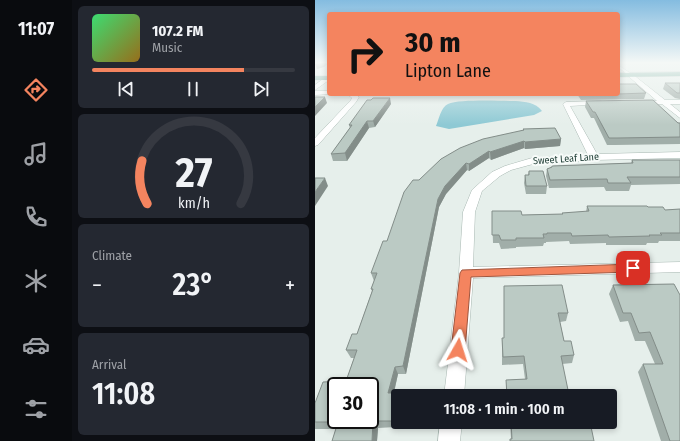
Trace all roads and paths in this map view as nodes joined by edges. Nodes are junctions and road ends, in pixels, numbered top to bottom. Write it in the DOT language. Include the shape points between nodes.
graph roads {
  1 [pos="641,84"];
  2 [pos="327,93"];
  3 [pos="315,94"];
  4 [pos="354,96"];
  5 [pos="680,102"];
  6 [pos="611,103"];
  7 [pos="633,103"];
  8 [pos="664,103"];
  9 [pos="680,116"];
  10 [pos="315,143"];
  11 [pos="680,155"];
  12 [pos="594,157"];
  13 [pos="680,267"];
  14 [pos="466,273"];
  15 [pos="455,389"];
  16 [pos="450,429"];
  17 [pos="449,441"];
  1 -- 8 [label="street"];
  2 -- 3 [label="street"];
  4 -- 10 [label="street" via="354,101"];
  5 -- 8 [label="street"];
  6 -- 12 [label="street" via="566,104"];
  7 -- 8 [label="street"];
  8 -- 9 [label="street"];
  11 -- 12 [label="street, Sweet Leaf Lane"];
  12 -- 14 [label="street, Sweet Leaf Lane" via="532,161 507,168 477,190 469,212"];
  13 -- 14 [label="street"];
  14 -- 15 [label="street, Sweet Leaf Lane"];
  16 -- 17 [label="street"];
}
